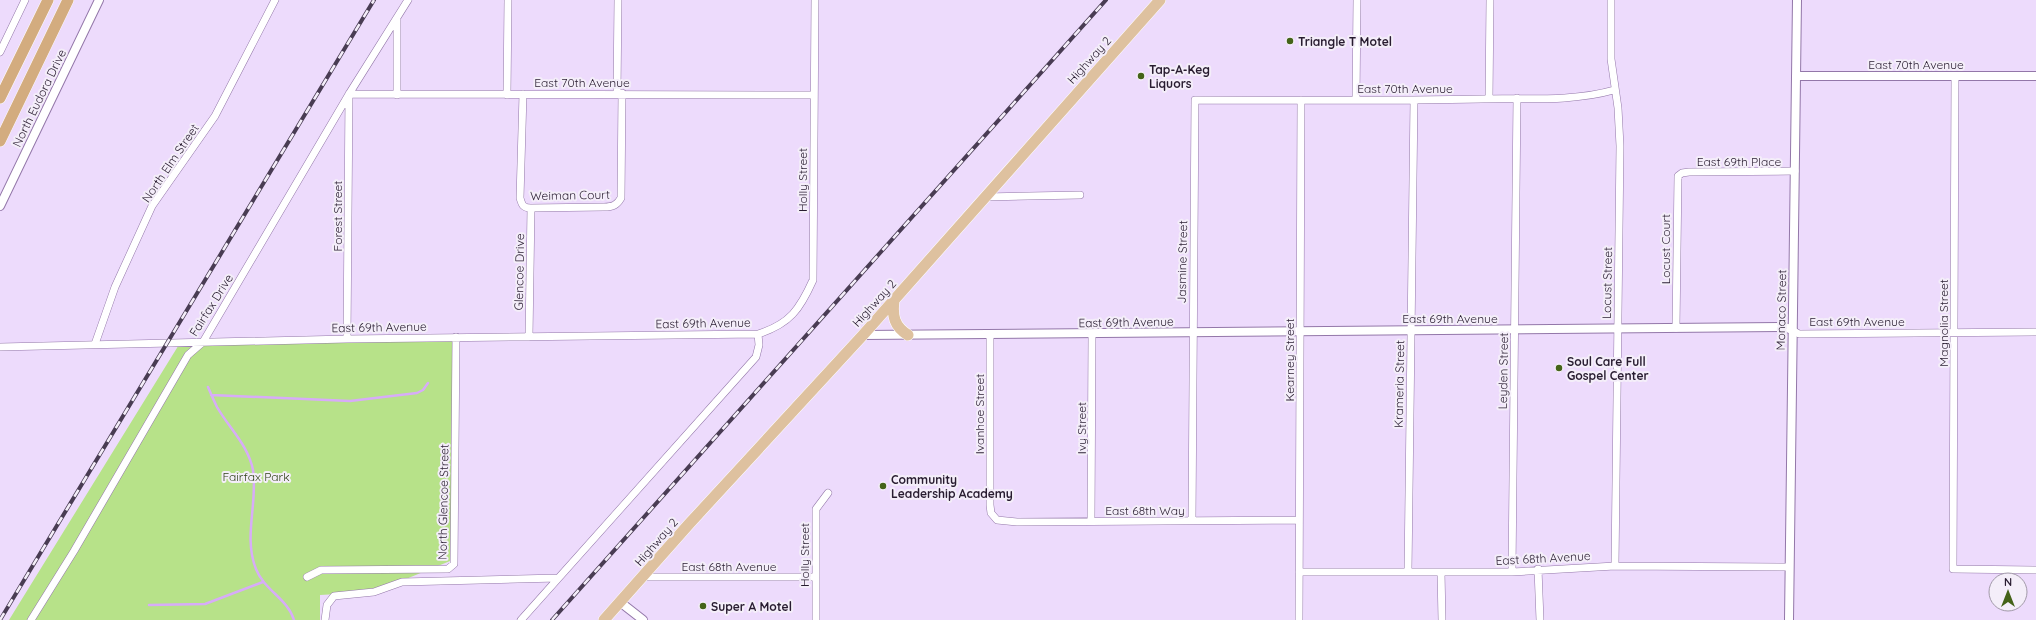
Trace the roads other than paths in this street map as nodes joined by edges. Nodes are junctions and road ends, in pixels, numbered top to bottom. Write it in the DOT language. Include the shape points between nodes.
graph roads {
  1 [pos="25,0"];
  2 [pos="48,0"];
  3 [pos="68,0"];
  4 [pos="99,0"];
  5 [pos="275,0"];
  6 [pos="408,0"];
  7 [pos="508,0"];
  8 [pos="618,0"];
  9 [pos="815,0"];
  10 [pos="1160,0"];
  11 [pos="1357,0"];
  12 [pos="1490,0"];
  13 [pos="1611,0"];
  14 [pos="1797,0"];
  15 [pos="397,19"];
  16 [pos="0,52"];
  17 [pos="1796,76"];
  18 [pos="1956,76"];
  19 [pos="2036,76"];
  20 [pos="1614,90"];
  21 [pos="620,93"];
  22 [pos="349,94"];
  23 [pos="523,94"];
  24 [pos="814,94"];
  25 [pos="397,95"];
  26 [pos="507,95"];
  27 [pos="0,98"];
  28 [pos="1518,98"];
  29 [pos="1489,99"];
  30 [pos="1195,100"];
  31 [pos="1301,100"];
  32 [pos="1356,100"];
  33 [pos="1414,100"];
  34 [pos="0,141"];
  35 [pos="1795,171"];
  36 [pos="1682,173"];
  37 [pos="1080,195"];
  38 [pos="986,196"];
  39 [pos="0,206"];
  40 [pos="530,208"];
  41 [pos="894,300"];
  42 [pos="1676,328"];
  43 [pos="1617,329"];
  44 [pos="1411,330"];
  45 [pos="1515,330"];
  46 [pos="1792,330"];
  47 [pos="1300,332"];
  48 [pos="1954,332"];
  49 [pos="2036,332"];
  50 [pos="1192,333"];
  51 [pos="758,334"];
  52 [pos="863,335"];
  53 [pos="908,335"];
  54 [pos="990,335"];
  55 [pos="1092,335"];
  56 [pos="456,337"];
  57 [pos="529,337"];
  58 [pos="347,339"];
  59 [pos="203,342"];
  60 [pos="95,344"];
  61 [pos="0,347"];
  62 [pos="828,494"];
  63 [pos="992,516"];
  64 [pos="1299,520"];
  65 [pos="1091,521"];
  66 [pos="1192,521"];
  67 [pos="1615,566"];
  68 [pos="1789,567"];
  69 [pos="1538,569"];
  70 [pos="2036,570"];
  71 [pos="1299,572"];
  72 [pos="1408,572"];
  73 [pos="1441,572"];
  74 [pos="1512,572"];
  75 [pos="307,577"];
  76 [pos="643,577"];
  77 [pos="816,577"];
  78 [pos="558,578"];
  79 [pos="620,602"];
  80 [pos="31,620"];
  81 [pos="324,620"];
  82 [pos="522,620"];
  83 [pos="604,620"];
  84 [pos="643,620"];
  85 [pos="816,620"];
  86 [pos="1299,620"];
  87 [pos="1442,620"];
  88 [pos="1540,620"];
  89 [pos="1789,620"];
  1 -- 16 [label="street"];
  2 -- 27 [label="highway"];
  3 -- 34 [label="highway"];
  4 -- 39 [label="street, North Eudora Drive"];
  5 -- 60 [label="street, North Elm Street" via="215,116 152,206 115,286"];
  6 -- 15 [label="street, Fairfax Drive"];
  7 -- 26 [label="street"];
  8 -- 21 [label="street"];
  9 -- 24 [label="street, Holly Street"];
  10 -- 38 [label="main road, Highway 2"];
  11 -- 32 [label="street"];
  12 -- 29 [label="street"];
  13 -- 20 [label="street, Locust Street"];
  14 -- 17 [label="street, Monaco Street"];
  15 -- 22 [label="street, Fairfax Drive"];
  15 -- 25 [label="street"];
  17 -- 18 [label="street, East 70th Avenue"];
  17 -- 35 [label="street, Monaco Street"];
  18 -- 19 [label="street, East 70th Avenue"];
  18 -- 48 [label="street, Magnolia Street"];
  20 -- 28 [label="street, East 70th Avenue" via="1587,96"];
  20 -- 43 [label="street, Locust Street" via="1618,108 1620,146"];
  21 -- 23 [label="street, East 70th Avenue"];
  21 -- 24 [label="street, East 70th Avenue"];
  21 -- 40 [label="street, Weiman Court" via="621,198 618,202 604,208"];
  22 -- 25 [label="street, East 70th Avenue"];
  22 -- 58 [label="street, Forest Street"];
  22 -- 59 [label="street, Fairfax Drive"];
  23 -- 26 [label="street, East 70th Avenue"];
  23 -- 40 [label="street, Weiman Court" via="520,198 522,205"];
  24 -- 51 [label="street, Holly Street" via="813,280 803,302 792,316 777,327"];
  25 -- 26 [label="street, East 70th Avenue"];
  28 -- 29 [label="street, East 70th Avenue"];
  28 -- 45 [label="street, Leyden Street"];
  29 -- 33 [label="street, East 70th Avenue"];
  30 -- 31 [label="street, East 70th Avenue"];
  30 -- 50 [label="street, Jasmine Street"];
  31 -- 32 [label="street, East 70th Avenue"];
  31 -- 47 [label="street, Kearney Street"];
  32 -- 33 [label="street, East 70th Avenue"];
  33 -- 44 [label="street, Krameria Street"];
  35 -- 36 [label="street, East 69th Place"];
  35 -- 46 [label="street, Monaco Street"];
  36 -- 42 [label="street, Locust Court" via="1677,179"];
  37 -- 38 [label="street"];
  38 -- 41 [label="main road, Highway 2"];
  40 -- 57 [label="street, Glencoe Drive"];
  41 -- 52 [label="main road, Highway 2"];
  41 -- 53 [label="main road" via="893,314 896,323"];
  42 -- 43 [label="street, East 69th Avenue"];
  42 -- 46 [label="street, East 69th Avenue" via="1785,327"];
  43 -- 45 [label="street, East 69th Avenue"];
  43 -- 67 [label="street, Locust Street"];
  44 -- 45 [label="street, East 69th Avenue"];
  44 -- 47 [label="street, East 69th Avenue"];
  44 -- 72 [label="street, Krameria Street"];
  45 -- 74 [label="street, Leyden Street"];
  46 -- 48 [label="street, East 69th Avenue" via="1799,334"];
  46 -- 68 [label="street, Monaco Street"];
  47 -- 50 [label="street, East 69th Avenue"];
  47 -- 64 [label="street, Kearney Street"];
  48 -- 49 [label="street, East 69th Avenue"];
  48 -- 70 [label="street, Magnolia Street" via="1954,570"];
  50 -- 55 [label="street, East 69th Avenue"];
  50 -- 66 [label="street, Jasmine Street"];
  51 -- 57 [label="street, East 69th Avenue"];
  51 -- 78 [label="street" via="756,357"];
  52 -- 53 [label="street, East 69th Avenue"];
  52 -- 76 [label="main road, Highway 2"];
  53 -- 54 [label="street, East 69th Avenue"];
  54 -- 55 [label="street, East 69th Avenue"];
  54 -- 63 [label="street, Ivanhoe Street"];
  55 -- 65 [label="street, Ivy Street"];
  56 -- 57 [label="street, East 69th Avenue"];
  56 -- 58 [label="street, East 69th Avenue"];
  56 -- 75 [label="street, North Glencoe Street" via="454,564 448,568 321,570"];
  58 -- 59 [label="street, East 69th Avenue"];
  59 -- 60 [label="street, East 69th Avenue"];
  59 -- 80 [label="street, Fairfax Drive" via="188,355"];
  60 -- 61 [label="street, East 69th Avenue"];
  62 -- 77 [label="street, Holly Street" via="816,509"];
  63 -- 65 [label="street, East 68th Way" via="1000,521"];
  64 -- 66 [label="street, East 68th Way"];
  64 -- 71 [label="street, Kearney Street"];
  65 -- 66 [label="street, East 68th Way"];
  67 -- 68 [label="street, East 68th Avenue"];
  67 -- 69 [label="street, East 68th Avenue"];
  68 -- 89 [label="street, Monaco Street"];
  69 -- 74 [label="street, East 68th Avenue"];
  69 -- 88 [label="street"];
  71 -- 72 [label="street, East 68th Avenue"];
  71 -- 86 [label="street, Kearney Street"];
  72 -- 73 [label="street, East 68th Avenue"];
  73 -- 74 [label="street, East 68th Avenue"];
  73 -- 87 [label="street"];
  76 -- 77 [label="street, East 68th Avenue"];
  76 -- 79 [label="main road, Highway 2"];
  77 -- 85 [label="street, Holly Street"];
  78 -- 81 [label="street" via="402,582 374,592 341,594 330,599"];
  78 -- 82 [label="street"];
  79 -- 83 [label="main road, Highway 2"];
  79 -- 84 [label="street"];
}
